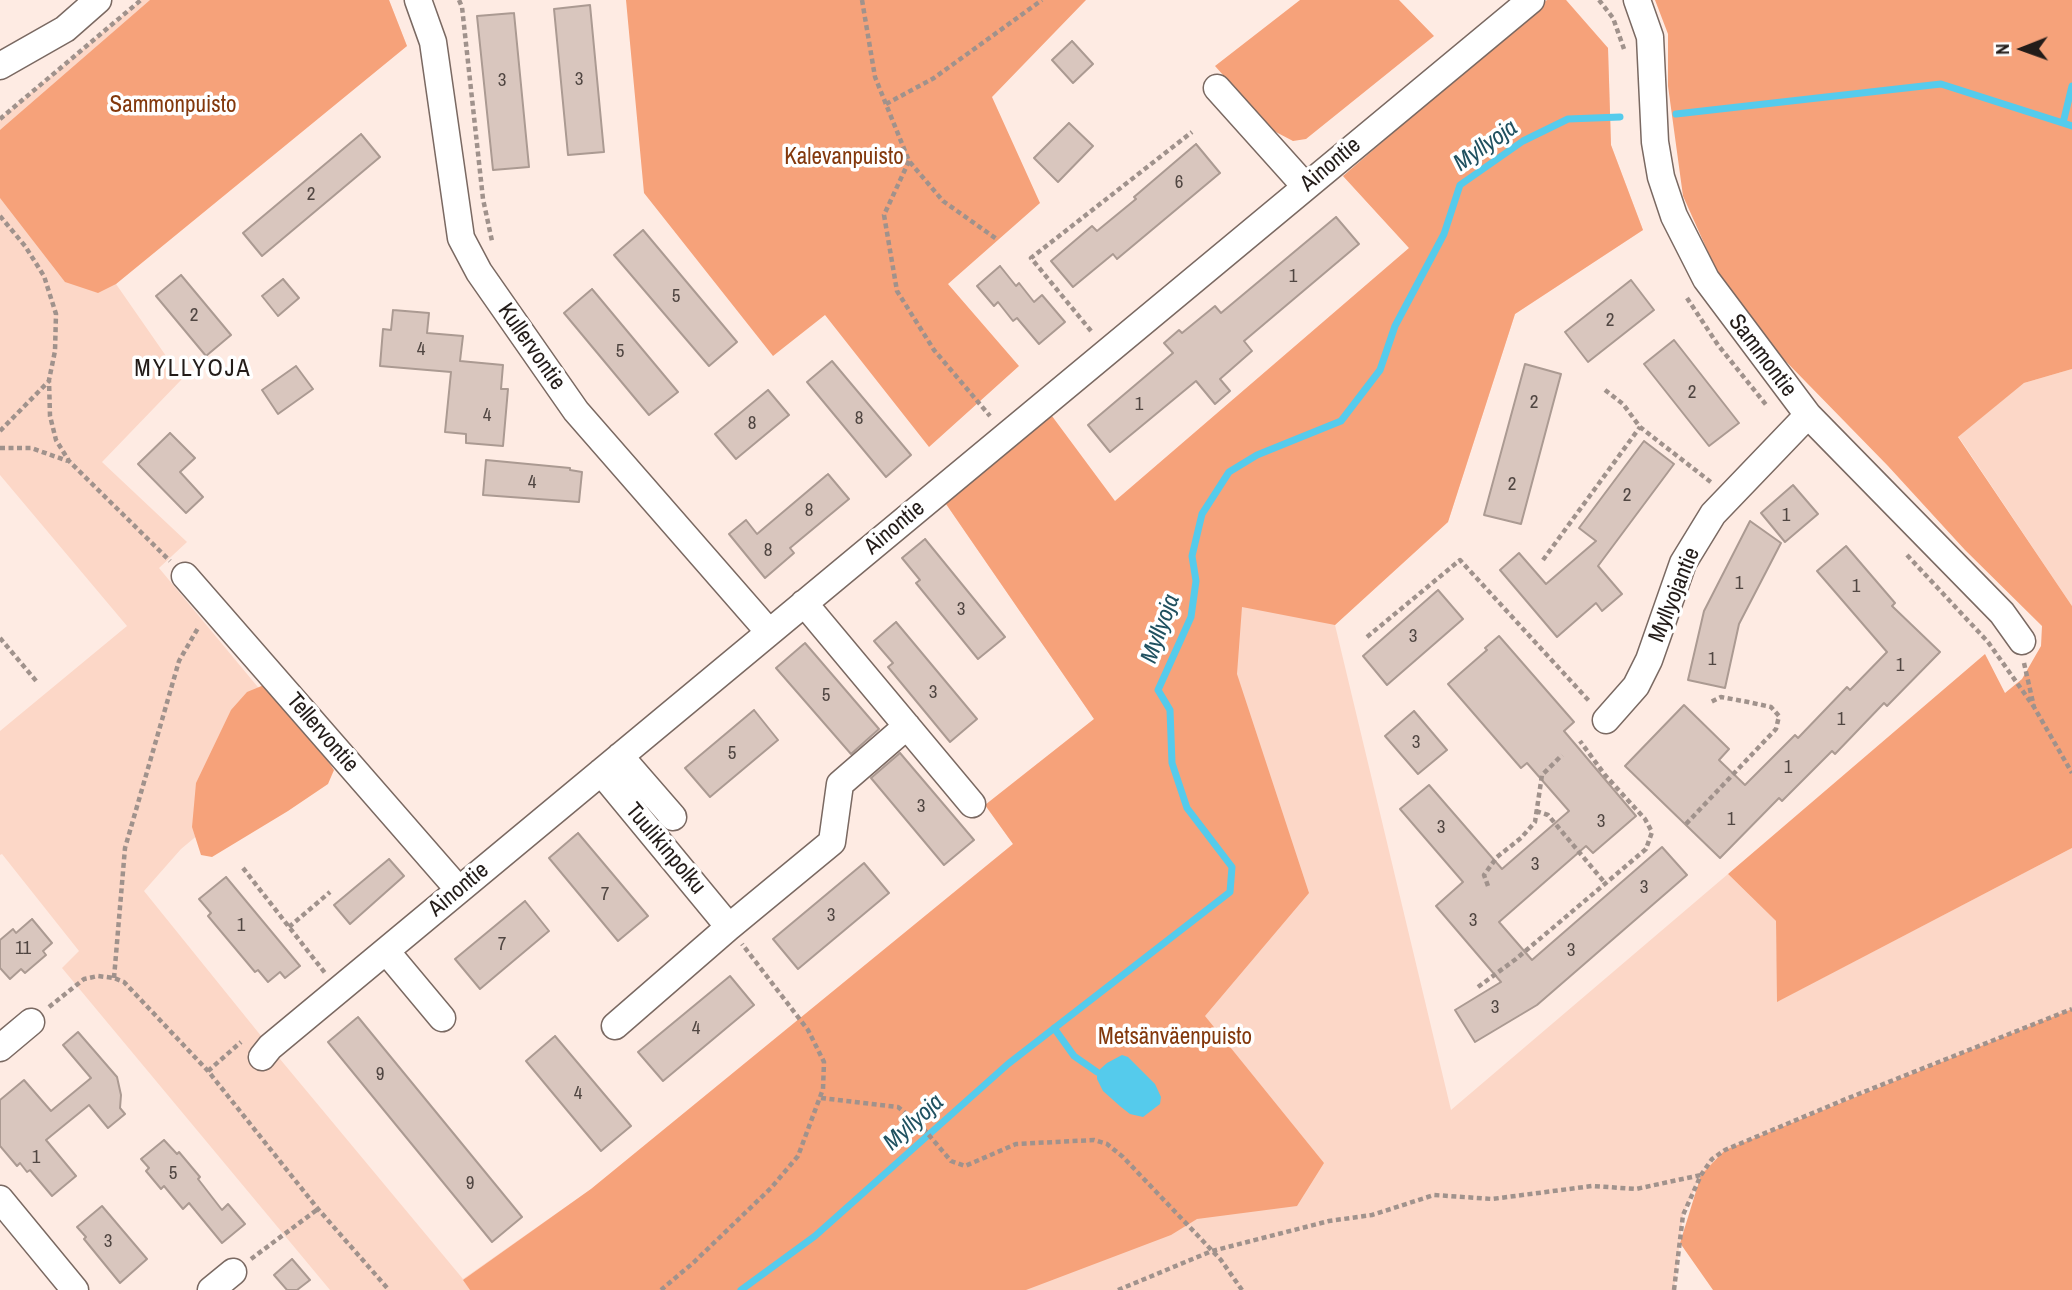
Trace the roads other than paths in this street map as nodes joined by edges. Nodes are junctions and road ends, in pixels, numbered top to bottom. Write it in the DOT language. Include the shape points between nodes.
graph roads {
  1 [pos="98,0"];
  2 [pos="418,0"];
  3 [pos="1531,0"];
  4 [pos="1637,0"];
  5 [pos="0,66"];
  6 [pos="1217,88"];
  7 [pos="1305,186"];
  8 [pos="1808,415"];
  9 [pos="192,584"];
  10 [pos="804,603"];
  11 [pos="769,632"];
  12 [pos="2022,642"];
  13 [pos="1606,720"];
  14 [pos="907,726"];
  15 [pos="611,764"];
  16 [pos="972,804"];
  17 [pos="673,817"];
  18 [pos="459,890"];
  19 [pos="729,927"];
  20 [pos="386,951"];
  21 [pos="442,1018"];
  22 [pos="31,1022"];
  23 [pos="615,1026"];
  24 [pos="0,1048"];
  25 [pos="262,1057"];
  26 [pos="0,1199"];
  27 [pos="233,1272"];
  28 [pos="75,1290"];
  29 [pos="211,1290"];
  1 -- 5 [label="street" via="65,29"];
  2 -- 11 [label="street, Kullervontie" via="433,42 461,238 479,272 576,411"];
  3 -- 7 [label="street, Ainontie"];
  4 -- 8 [label="street, Sammontie" via="1650,37 1655,142 1674,216 1706,279"];
  6 -- 7 [label="street"];
  7 -- 10 [label="street, Ainontie"];
  8 -- 12 [label="street, Sammontie" via="2002,613"];
  8 -- 13 [label="street, Myllyojantie" via="1713,514 1683,563 1636,686"];
  9 -- 18 [label="street, Tellervontie"];
  10 -- 11 [label="street, Ainontie"];
  10 -- 14 [label="street"];
  11 -- 15 [label="street, Ainontie"];
  14 -- 16 [label="street"];
  14 -- 19 [label="street" via="841,784 832,842"];
  15 -- 17 [label="street"];
  15 -- 18 [label="street, Ainontie"];
  15 -- 19 [label="street, Tuulikinpolku"];
  18 -- 20 [label="street, Ainontie"];
  19 -- 23 [label="street"];
  20 -- 21 [label="street"];
  20 -- 25 [label="street, Ainontie"];
  22 -- 24 [label="street"];
  26 -- 28 [label="street"];
  27 -- 29 [label="street"];
}
